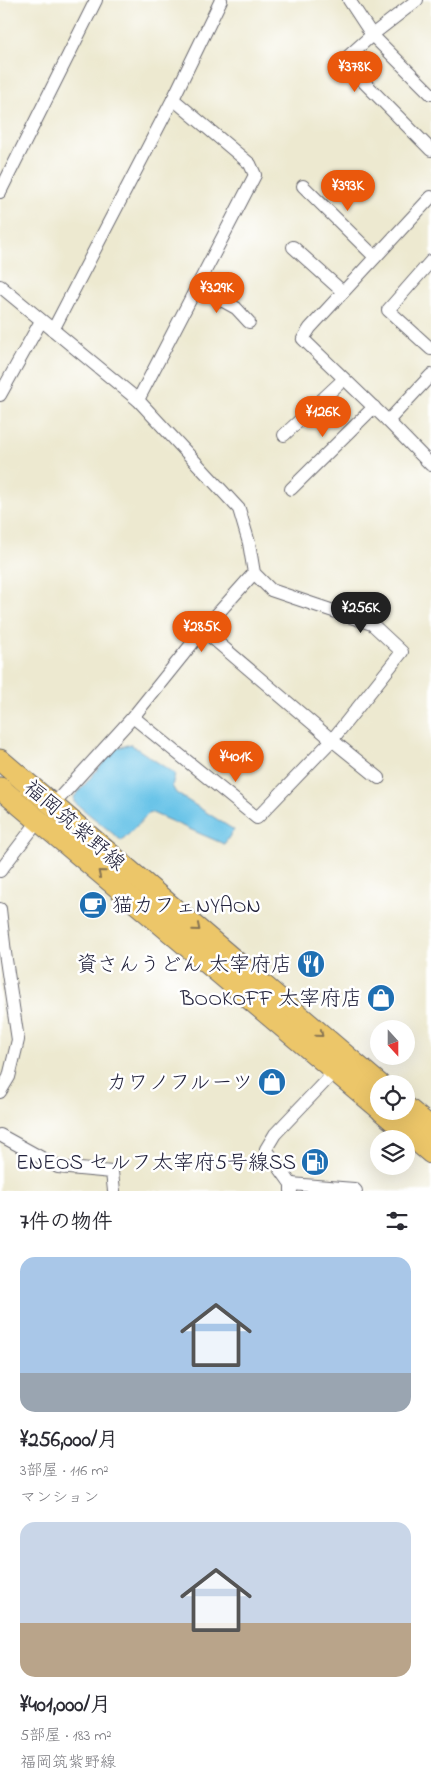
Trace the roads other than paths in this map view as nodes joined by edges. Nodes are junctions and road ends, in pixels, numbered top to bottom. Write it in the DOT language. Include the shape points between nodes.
graph roads {
  1 [pos="96,0"];
  2 [pos="221,0"];
  3 [pos="348,0"];
  4 [pos="418,0"];
  5 [pos="372,35"];
  6 [pos="431,94"];
  7 [pos="173,100"];
  8 [pos="431,150"];
  9 [pos="303,186"];
  10 [pos="0,192"];
  11 [pos="431,197"];
  12 [pos="293,247"];
  13 [pos="375,257"];
  14 [pos="431,261"];
  15 [pos="0,286"];
  16 [pos="198,287"];
  17 [pos="343,292"];
  18 [pos="42,321"];
  19 [pos="250,322"];
  20 [pos="53,330"];
  21 [pos="431,349"];
  22 [pos="431,375"];
  23 [pos="344,379"];
  24 [pos="0,395"];
  25 [pos="138,400"];
  26 [pos="374,408"];
  27 [pos="388,421"];
  28 [pos="284,435"];
  29 [pos="431,465"];
  30 [pos="291,489"];
  31 [pos="254,573"];
  32 [pos="203,630"];
  33 [pos="133,717"];
  34 [pos="332,740"];
  35 [pos="0,760"];
  36 [pos="380,778"];
  37 [pos="0,788"];
  38 [pos="46,813"];
  39 [pos="0,871"];
  40 [pos="0,909"];
  41 [pos="2,954"];
  42 [pos="335,1071"];
  43 [pos="370,1077"];
  44 [pos="0,1092"];
  45 [pos="370,1100"];
  46 [pos="415,1115"];
  47 [pos="392,1120"];
  48 [pos="431,1128"];
  49 [pos="0,1134"];
  50 [pos="431,1153"];
  51 [pos="291,1188"];
  52 [pos="114,1191"];
  53 [pos="356,1191"];
  1 -- 10 [label="street"];
  2 -- 7 [label="street"];
  3 -- 5 [label="street"];
  4 -- 5 [label="street"];
  5 -- 6 [label="street"];
  5 -- 8 [label="street" via="343,61"];
  7 -- 16 [label="street" via="250,164 255,175"];
  7 -- 20 [label="street"];
  9 -- 13 [label="street"];
  11 -- 13 [label="street"];
  12 -- 17 [label="street"];
  13 -- 17 [label="street"];
  14 -- 21 [label="street" via="388,310"];
  15 -- 18 [label="street"];
  16 -- 19 [label="street" via="236,308"];
  16 -- 25 [label="street"];
  17 -- 23 [label="street" via="303,339"];
  18 -- 20 [label="street"];
  18 -- 24 [label="street"];
  20 -- 25 [label="street"];
  22 -- 27 [label="street"];
  23 -- 26 [label="street"];
  23 -- 28 [label="street"];
  25 -- 31 [label="street" via="239,509"];
  26 -- 27 [label="street"];
  26 -- 30 [label="street"];
  27 -- 29 [label="street"];
  31 -- 32 [label="street"];
  31 -- 34 [label="street" via="271,590 372,624 402,652"];
  32 -- 33 [label="street"];
  32 -- 34 [label="street"];
  33 -- 34 [label="street" via="257,818"];
  33 -- 38 [label="street"];
  34 -- 36 [label="street"];
  35 -- 38 [label="main road, 福岡筑紫野線"];
  37 -- 38 [label="main road, 福岡筑紫野線"];
  38 -- 39 [label="street"];
  42 -- 38 [label="main road, 福岡筑紫野線, one-way"];
  38 -- 43 [label="main road, 福岡筑紫野線, one-way"];
  40 -- 41 [label="street"];
  41 -- 44 [label="street" via="18,1040 10,1077"];
  42 -- 45 [label="main road, 福岡筑紫野線"];
  42 -- 51 [label="street" via="275,1134 266,1149"];
  46 -- 48 [label="main road"];
  47 -- 50 [label="main road"];
  49 -- 52 [label="street" via="58,1167 112,1172"];
  51 -- 53 [label="street"];
}
